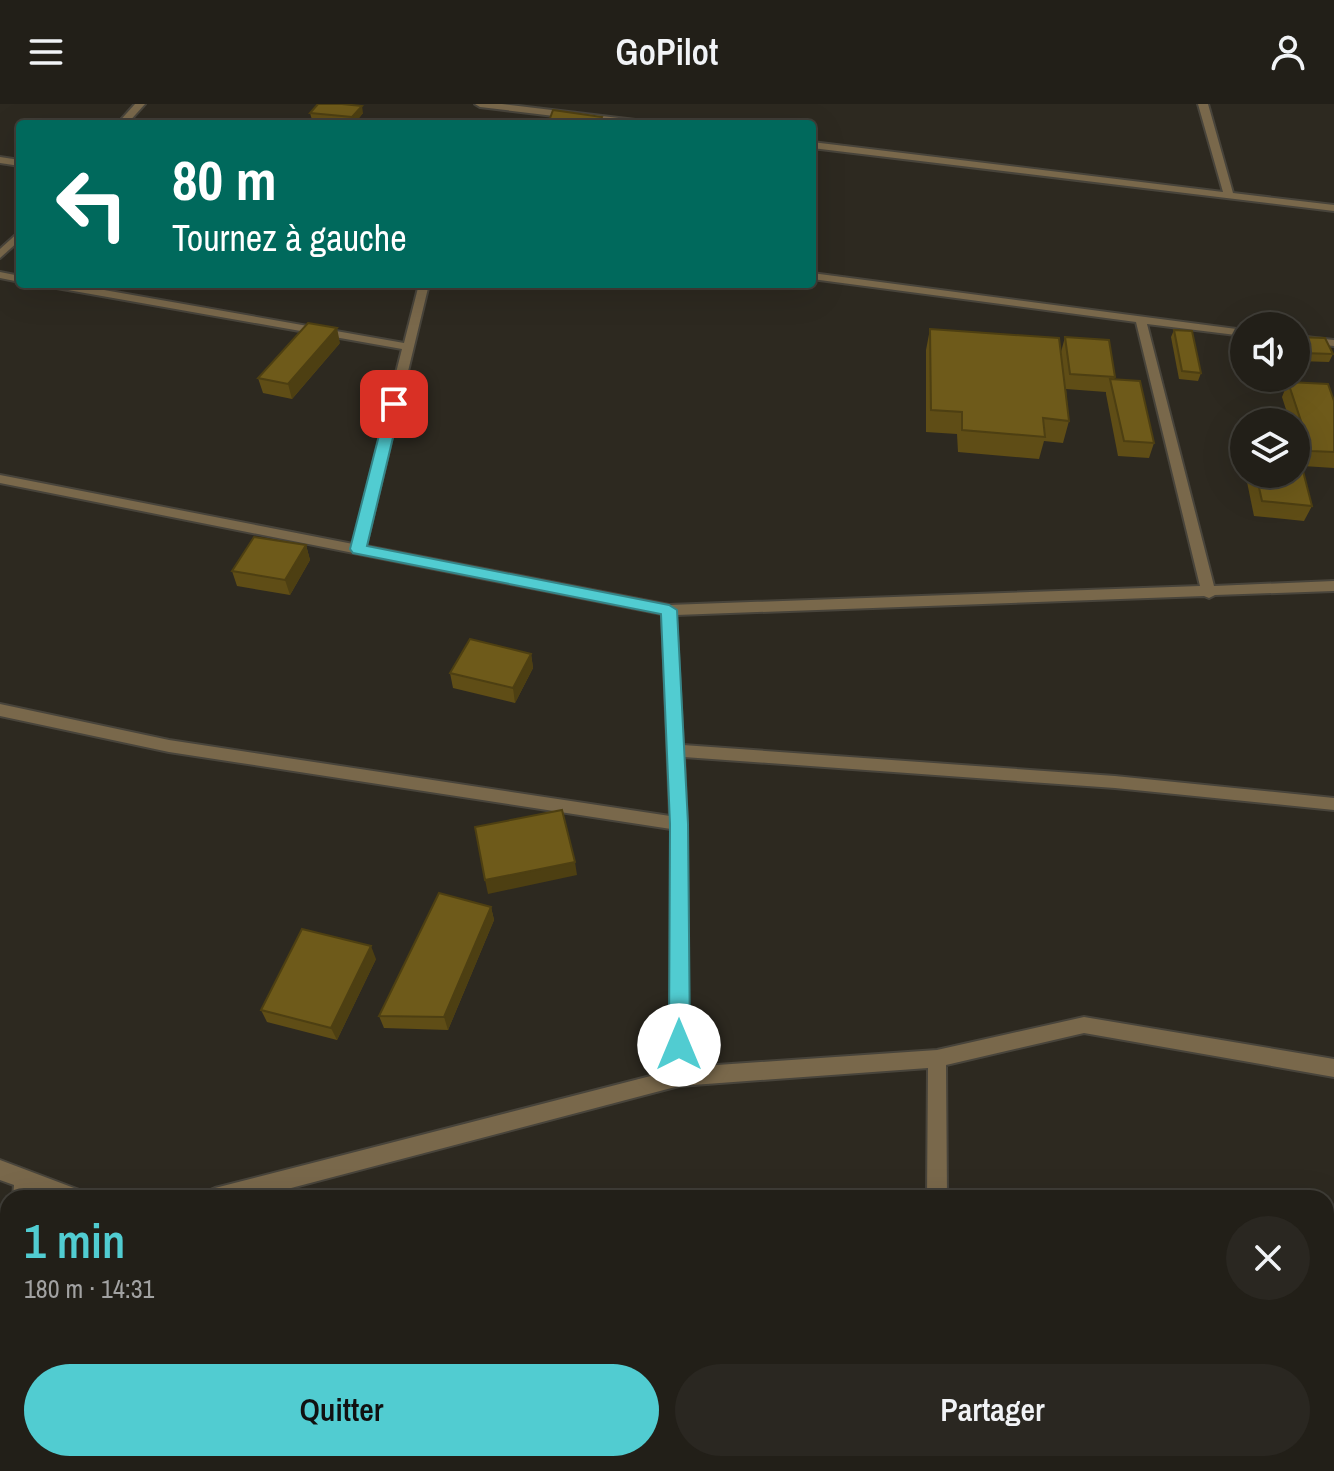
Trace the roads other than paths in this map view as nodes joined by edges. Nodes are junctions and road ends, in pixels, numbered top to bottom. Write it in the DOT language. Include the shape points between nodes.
graph roads {
  1 [pos="140,104"];
  2 [pos="480,104"];
  3 [pos="1203,104"];
  4 [pos="621,119"];
  5 [pos="126,120"];
  6 [pos="816,145"];
  7 [pos="1229,195"];
  8 [pos="1334,208"];
  9 [pos="16,238"];
  10 [pos="0,255"];
  11 [pos="816,277"];
  12 [pos="74,288"];
  13 [pos="423,288"];
  14 [pos="1141,321"];
  15 [pos="1230,331"];
  16 [pos="1310,340"];
  17 [pos="1334,343"];
  18 [pos="409,347"];
  19 [pos="0,479"];
  20 [pos="358,549"];
  21 [pos="1334,586"];
  22 [pos="1209,593"];
  23 [pos="669,610"];
  24 [pos="0,710"];
  25 [pos="675,750"];
  26 [pos="1334,804"];
  27 [pos="679,824"];
  28 [pos="937,1059"];
  29 [pos="1334,1068"];
  30 [pos="679,1077"];
  31 [pos="0,1170"];
  32 [pos="24,1189"];
  33 [pos="246,1190"];
  34 [pos="937,1190"];
  1 -- 5 [label="street"];
  2 -- 4 [label="street"];
  3 -- 7 [label="street"];
  6 -- 7 [label="street"];
  7 -- 8 [label="street"];
  9 -- 10 [label="street"];
  11 -- 14 [label="street"];
  12 -- 18 [label="street"];
  13 -- 18 [label="street"];
  14 -- 15 [label="street"];
  14 -- 22 [label="street"];
  16 -- 17 [label="street"];
  18 -- 20 [label="street"];
  19 -- 20 [label="street"];
  20 -- 23 [label="street"];
  21 -- 22 [label="street"];
  22 -- 23 [label="street"];
  23 -- 25 [label="street"];
  24 -- 27 [label="street" via="169,746"];
  25 -- 26 [label="street" via="1115,782"];
  25 -- 27 [label="street"];
  27 -- 30 [label="street"];
  28 -- 29 [label="street" via="1084,1025"];
  28 -- 30 [label="street"];
  28 -- 34 [label="street"];
  30 -- 33 [label="street"];
  31 -- 32 [label="street"];
}
